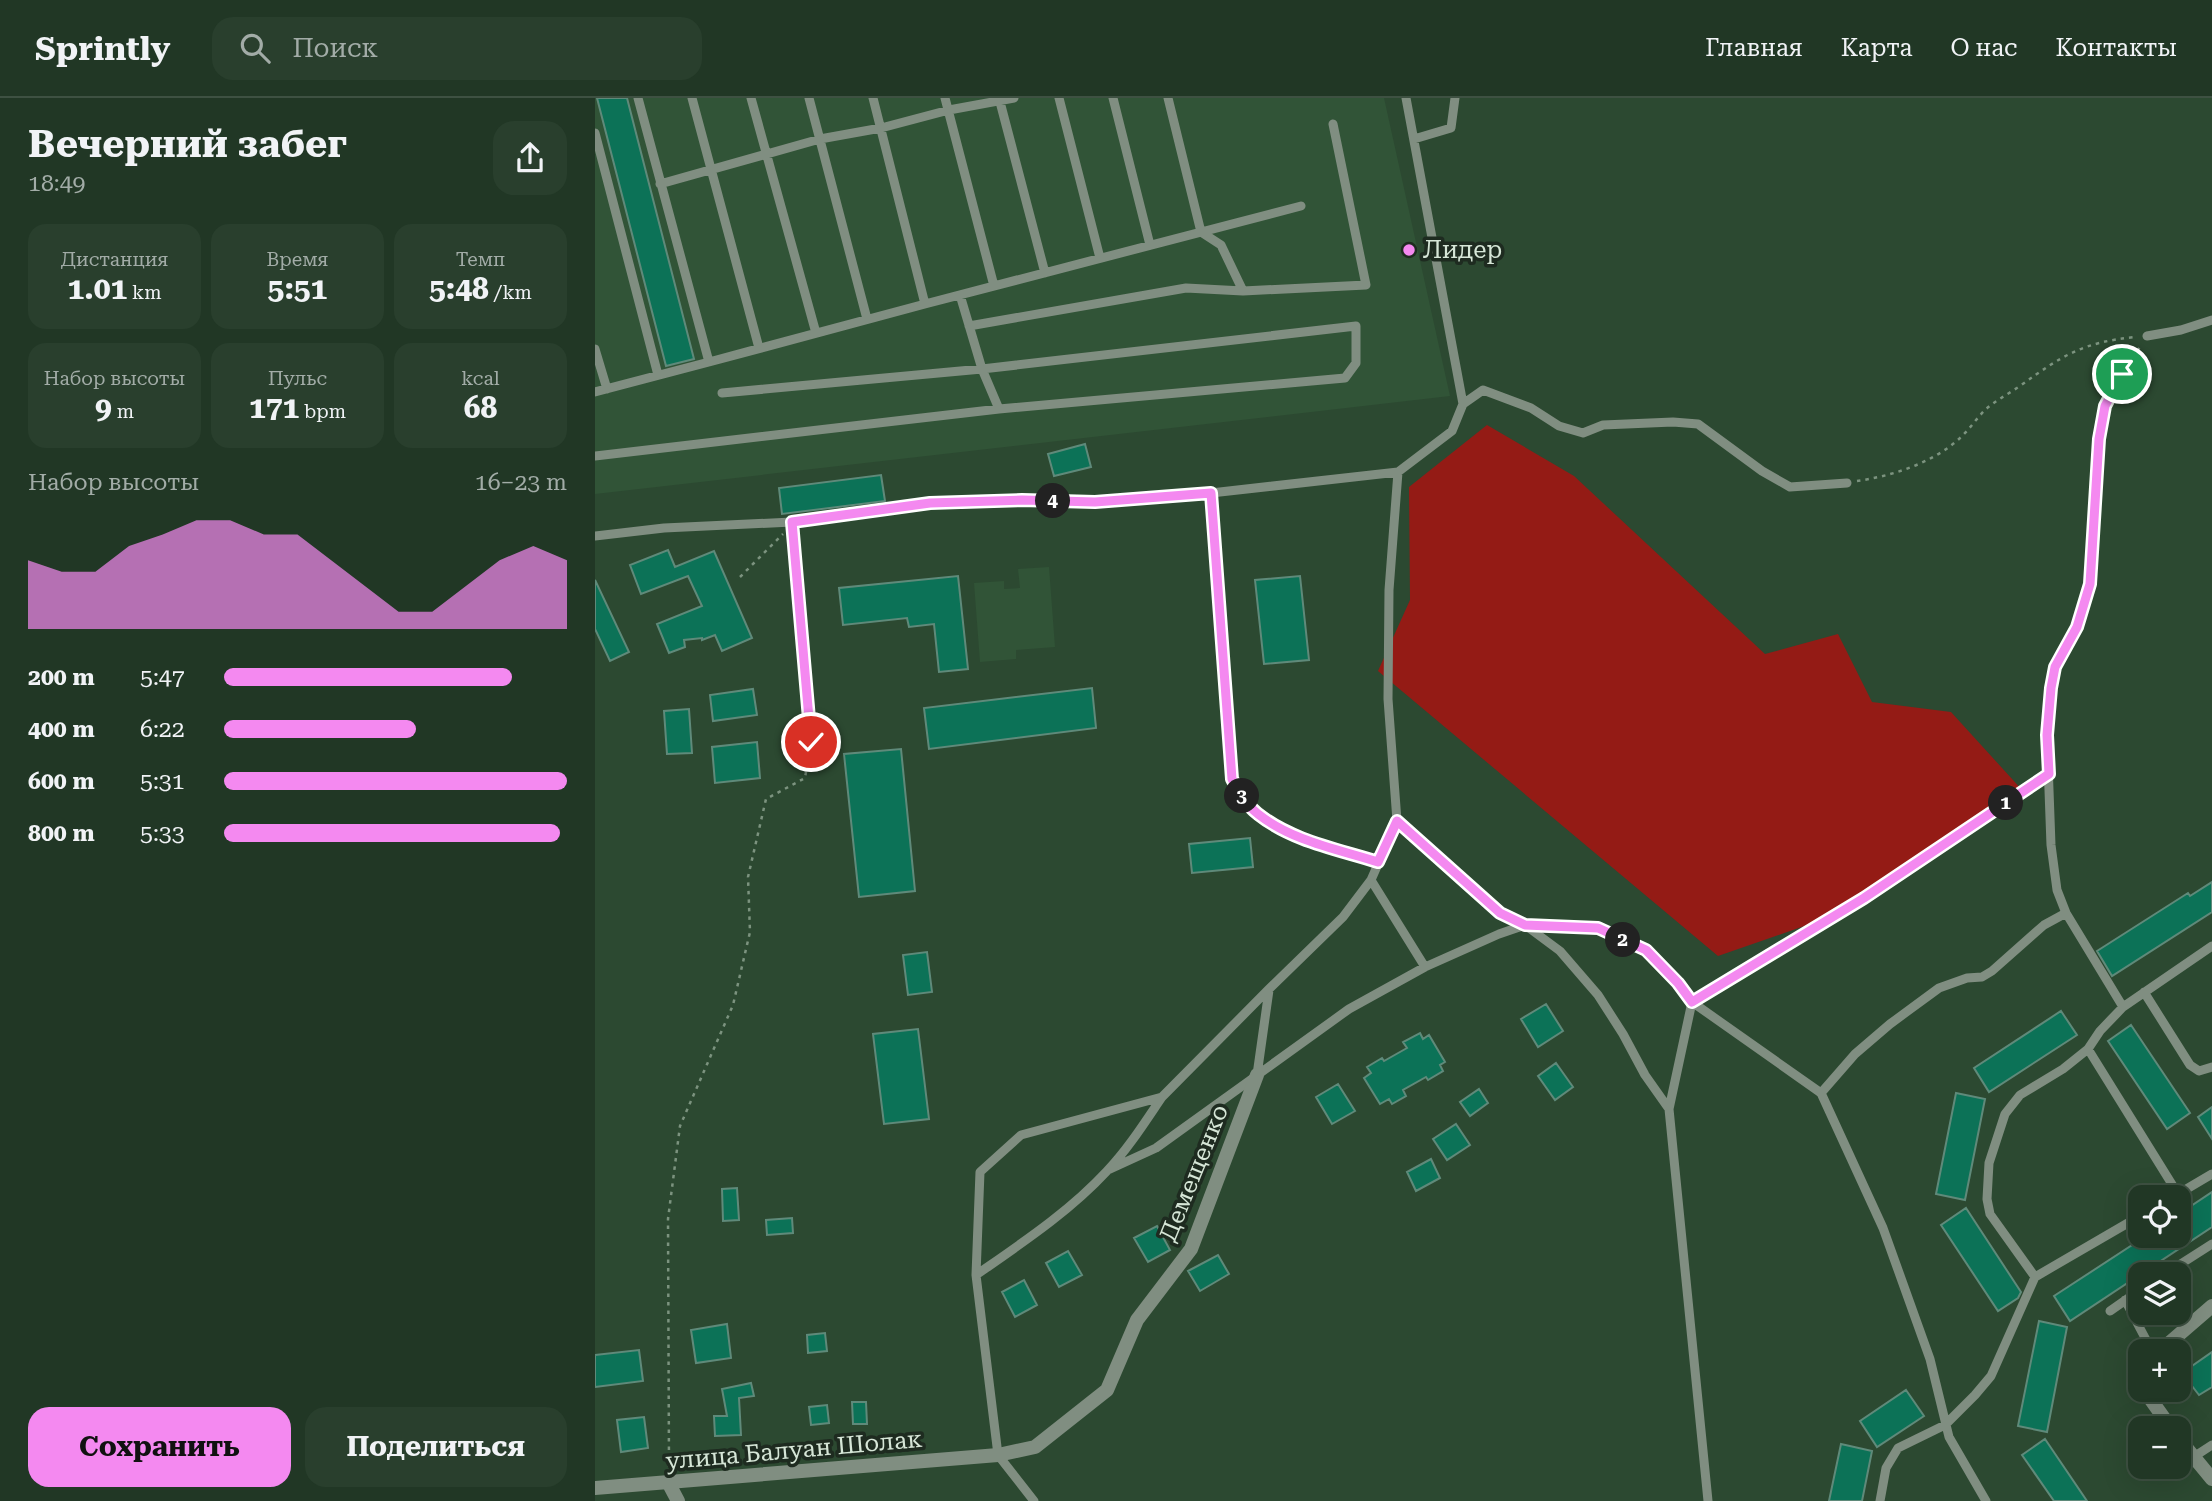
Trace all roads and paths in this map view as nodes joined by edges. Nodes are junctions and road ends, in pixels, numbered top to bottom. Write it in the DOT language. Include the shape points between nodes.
graph roads {
  1 [pos="638,98"];
  2 [pos="692,98"];
  3 [pos="751,98"];
  4 [pos="809,98"];
  5 [pos="873,98"];
  6 [pos="945,98"];
  7 [pos="1014,98"];
  8 [pos="1059,98"];
  9 [pos="1113,98"];
  10 [pos="1168,98"];
  11 [pos="1406,98"];
  12 [pos="1455,98"];
  13 [pos="1000,100"];
  14 [pos="949,110"];
  15 [pos="1333,124"];
  16 [pos="881,128"];
  17 [pos="595,133"];
  18 [pos="820,139"];
  19 [pos="1414,139"];
  20 [pos="768,154"];
  21 [pos="599,168"];
  22 [pos="713,169"];
  23 [pos="660,184"];
  24 [pos="1301,206"];
  25 [pos="1201,232"];
  26 [pos="1150,245"];
  27 [pos="1100,258"];
  28 [pos="1045,273"];
  29 [pos="994,286"];
  30 [pos="1243,291"];
  31 [pos="960,295"];
  32 [pos="925,304"];
  33 [pos="867,319"];
  34 [pos="2212,320"];
  35 [pos="969,326"];
  36 [pos="816,333"];
  37 [pos="2147,336"];
  38 [pos="759,348"];
  39 [pos="595,349"];
  40 [pos="709,362"];
  41 [pos="982,369"];
  42 [pos="658,375"];
  43 [pos="607,389"];
  44 [pos="595,392"];
  45 [pos="722,393"];
  46 [pos="1463,404"];
  47 [pos="999,410"];
  48 [pos="595,456"];
  49 [pos="1398,472"];
  50 [pos="1847,483"];
  51 [pos="1211,493"];
  52 [pos="792,522"];
  53 [pos="595,536"];
  54 [pos="740,577"];
  55 [pos="2055,667"];
  56 [pos="2049,774"];
  57 [pos="1397,821"];
  58 [pos="1378,862"];
  59 [pos="1371,880"];
  60 [pos="2066,914"];
  61 [pos="1525,925"];
  62 [pos="2212,946"];
  63 [pos="1425,967"];
  64 [pos="1269,989"];
  65 [pos="2144,992"];
  66 [pos="1692,1002"];
  67 [pos="2123,1007"];
  68 [pos="2088,1049"];
  69 [pos="2212,1067"];
  70 [pos="1257,1075"];
  71 [pos="1821,1093"];
  72 [pos="1163,1097"];
  73 [pos="1669,1110"];
  74 [pos="1108,1170"];
  75 [pos="2212,1174"];
  76 [pos="2169,1185"];
  77 [pos="2191,1186"];
  78 [pos="2128,1223"];
  79 [pos="2212,1244"];
  80 [pos="2184,1262"];
  81 [pos="976,1275"];
  82 [pos="2035,1277"];
  83 [pos="2128,1298"];
  84 [pos="2125,1300"];
  85 [pos="2212,1306"];
  86 [pos="2110,1311"];
  87 [pos="2146,1339"];
  88 [pos="2174,1339"];
  89 [pos="1945,1425"];
  90 [pos="2212,1445"];
  91 [pos="998,1455"];
  92 [pos="2192,1458"];
  93 [pos="2212,1479"];
  94 [pos="669,1484"];
  95 [pos="595,1488"];
  96 [pos="678,1501"];
  97 [pos="1034,1501"];
  98 [pos="1708,1501"];
  99 [pos="1880,1501"];
  100 [pos="1986,1501"];
  1 -- 23 [label="lane"];
  2 -- 22 [label="lane"];
  3 -- 20 [label="lane"];
  4 -- 18 [label="lane"];
  5 -- 16 [label="lane"];
  6 -- 14 [label="lane"];
  7 -- 13 [label="lane"];
  8 -- 27 [label="lane"];
  9 -- 26 [label="lane"];
  10 -- 25 [label="lane"];
  11 -- 19 [label="lane"];
  12 -- 19 [label="lane" via="1451,128"];
  13 -- 14 [label="lane"];
  13 -- 28 [label="lane"];
  14 -- 16 [label="lane"];
  14 -- 29 [label="lane"];
  15 -- 30 [label="lane" via="1366,285"];
  16 -- 18 [label="lane"];
  16 -- 32 [label="lane"];
  17 -- 21 [label="lane"];
  18 -- 20 [label="lane"];
  18 -- 33 [label="lane"];
  19 -- 46 [label="lane"];
  20 -- 22 [label="lane"];
  20 -- 36 [label="lane"];
  21 -- 42 [label="lane"];
  22 -- 23 [label="lane"];
  22 -- 38 [label="lane"];
  23 -- 40 [label="lane"];
  24 -- 25 [label="lane"];
  25 -- 26 [label="lane"];
  25 -- 30 [label="lane" via="1221,245"];
  26 -- 27 [label="lane"];
  27 -- 28 [label="lane"];
  28 -- 29 [label="lane"];
  29 -- 31 [label="lane"];
  30 -- 35 [label="lane" via="1186,288"];
  31 -- 32 [label="lane"];
  31 -- 35 [label="lane"];
  32 -- 33 [label="lane"];
  33 -- 36 [label="lane"];
  34 -- 37 [label="lane"];
  35 -- 41 [label="lane"];
  36 -- 38 [label="lane"];
  37 -- 50 [label="path" via="2111,339 2076,350 1986,410 1959,439 1933,456 1901,471"];
  37 -- 55 [label="path" via="2105,406 2090,584 2077,627"];
  38 -- 40 [label="lane"];
  39 -- 43 [label="lane"];
  40 -- 42 [label="lane"];
  41 -- 45 [label="lane"];
  41 -- 47 [label="lane"];
  41 -- 47 [label="lane" via="1356,326 1356,363 1345,377"];
  42 -- 43 [label="lane"];
  43 -- 44 [label="lane"];
  46 -- 49 [label="lane" via="1452,432"];
  46 -- 50 [label="lane" via="1483,390 1583,433 1603,425 1698,425 1790,487"];
  47 -- 48 [label="lane"];
  49 -- 51 [label="lane"];
  49 -- 57 [label="lane" via="1389,590 1388,699"];
  51 -- 52 [label="lane" via="1095,502 930,503"];
  51 -- 58 [label="lane" via="1232,779 1257,814 1299,838"];
  52 -- 53 [label="lane"];
  52 -- 54 [label="path"];
  52 -- 94 [label="path" via="811,742 805,778 766,799 748,877 750,932 733,1005 680,1126 668,1219"];
  55 -- 56 [label="lane" via="2047,735"];
  56 -- 60 [label="lane" via="2051,845 2057,890"];
  56 -- 66 [label="lane" via="1864,898"];
  57 -- 58 [label="lane"];
  57 -- 61 [label="lane" via="1500,913"];
  58 -- 59 [label="lane"];
  59 -- 63 [label="lane"];
  59 -- 64 [label="lane" via="1343,917"];
  60 -- 67 [label="lane"];
  60 -- 71 [label="lane" via="2044,925 1982,978 1939,988 1855,1054"];
  61 -- 63 [label="lane"];
  61 -- 66 [label="lane" via="1598,928 1610,933 1646,950"];
  61 -- 73 [label="lane" via="1560,951 1598,995"];
  62 -- 65 [label="lane"];
  63 -- 70 [label="lane" via="1349,1009"];
  64 -- 70 [label="lane"];
  64 -- 72 [label="lane"];
  65 -- 67 [label="lane"];
  65 -- 69 [label="lane" via="2190,1065 2199,1071"];
  66 -- 71 [label="lane"];
  66 -- 73 [label="lane"];
  67 -- 68 [label="lane"];
  68 -- 76 [label="lane"];
  68 -- 82 [label="lane" via="2011,1104 1989,1163 1986,1199 1990,1214"];
  70 -- 74 [label="lane" via="1156,1148"];
  70 -- 91 [label="street, Демещенко" via="1191,1249 1137,1320 1107,1390 1035,1447"];
  71 -- 89 [label="lane" via="1882,1228 1930,1359"];
  72 -- 74 [label="lane"];
  72 -- 81 [label="lane" via="1021,1135 979,1172"];
  73 -- 98 [label="lane"];
  74 -- 81 [label="lane" via="1041,1230"];
  75 -- 77 [label="lane"];
  78 -- 82 [label="lane"];
  79 -- 80 [label="lane"];
  81 -- 91 [label="lane"];
  82 -- 89 [label="lane" via="1991,1376"];
  83 -- 84 [label="lane"];
  84 -- 86 [label="lane"];
  84 -- 87 [label="lane"];
  85 -- 88 [label="street"];
  89 -- 99 [label="lane" via="1898,1448 1886,1468"];
  89 -- 100 [label="lane"];
  90 -- 92 [label="lane"];
  91 -- 94 [label="street, улица Балуан Шолак"];
  91 -- 97 [label="lane"];
  92 -- 93 [label="street"];
  94 -- 95 [label="street, улица Балуан Шолак"];
  94 -- 96 [label="street"];
}
